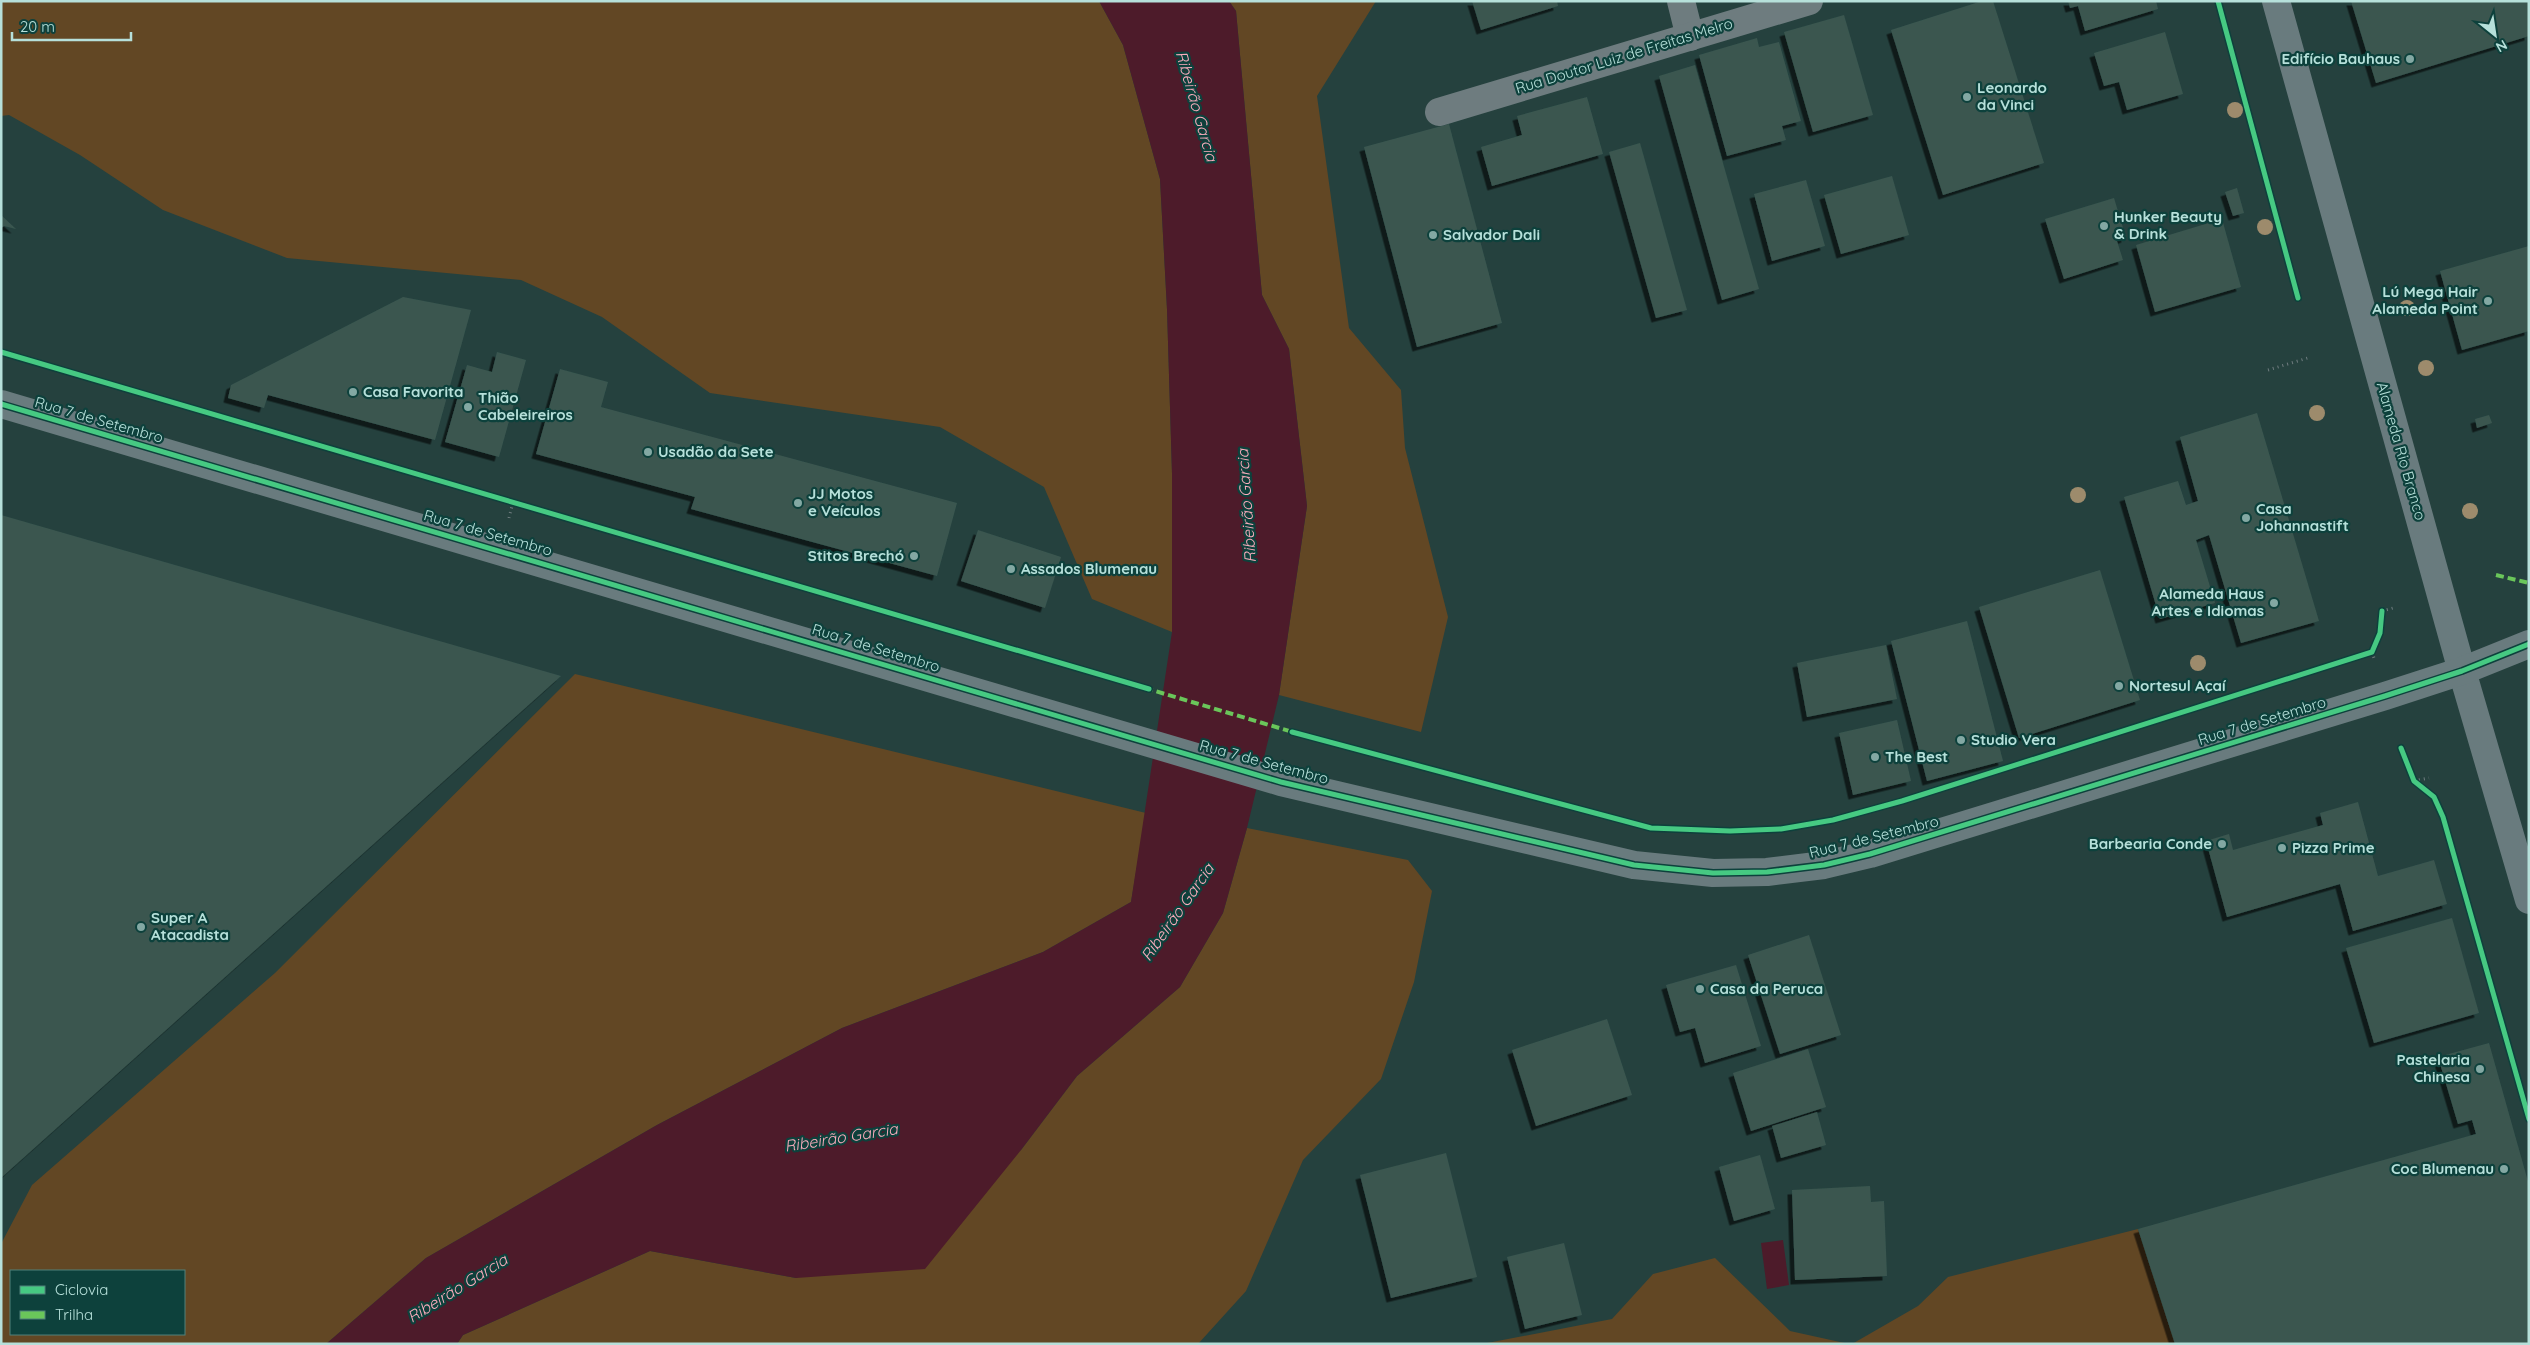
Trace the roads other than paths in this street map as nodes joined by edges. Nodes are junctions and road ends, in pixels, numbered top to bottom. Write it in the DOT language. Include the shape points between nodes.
graph roads {
  1 [pos="1681,1"];
  2 [pos="1809,1"];
  3 [pos="2276,1"];
  4 [pos="1690,37"];
  5 [pos="1439,112"];
  6 [pos="1,404"];
  7 [pos="2529,644"];
  8 [pos="2462,671"];
  9 [pos="2529,900"];
  1 -- 4 [label="street"];
  2 -- 4 [label="street, Rua Doutor Luiz de Freitas Melro"];
  3 -- 8 [label="main road, Alameda Rio Branco"];
  4 -- 5 [label="street, Rua Doutor Luiz de Freitas Melro"];
  6 -- 8 [label="main road, Rua 7 de Setembro" via="1281,782 1634,865 1713,872 1767,872 1824,864 1916,841"];
  7 -- 8 [label="main road, Rua 7 de Setembro"];
  8 -- 9 [label="main road, Alameda Rio Branco"];
}
